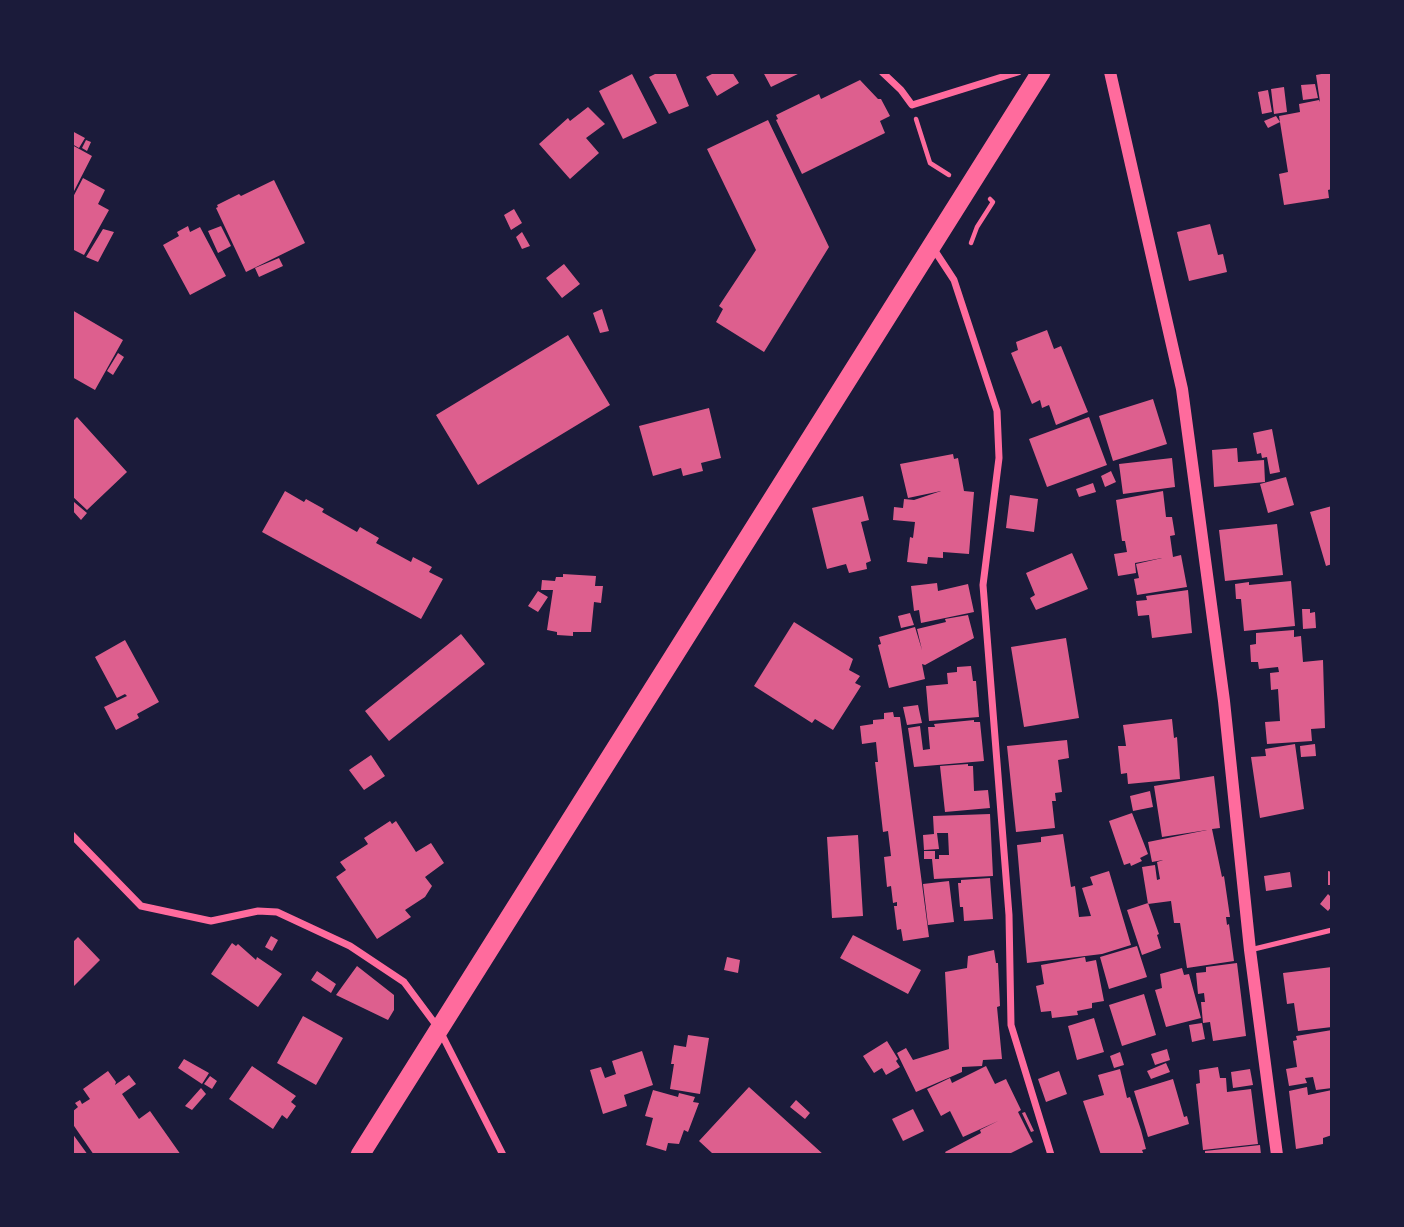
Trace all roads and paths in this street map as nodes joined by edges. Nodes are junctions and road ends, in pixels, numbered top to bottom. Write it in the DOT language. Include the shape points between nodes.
graph roads {
  1 [pos="882,72"];
  2 [pos="1017,72"];
  3 [pos="1041,72"];
  4 [pos="1110,72"];
  5 [pos="912,105"];
  6 [pos="930,163"];
  7 [pos="993,202"];
  8 [pos="971,243"];
  9 [pos="932,248"];
  10 [pos="72,835"];
  11 [pos="1332,930"];
  12 [pos="1250,950"];
  13 [pos="439,1029"];
  14 [pos="360,1155"];
  15 [pos="503,1155"];
  16 [pos="1051,1155"];
  17 [pos="1277,1155"];
  1 -- 5 [label="street"];
  2 -- 5 [label="street"];
  3 -- 9 [label="highway"];
  4 -- 12 [label="street" via="1182,389 1224,701"];
  5 -- 6 [label="path"];
  7 -- 8 [label="path"];
  9 -- 13 [label="highway"];
  9 -- 16 [label="street" via="954,280 997,411 999,458 983,585 1009,915 1011,1025"];
  10 -- 13 [label="street" via="141,906 211,921 276,912 350,946 404,982"];
  11 -- 12 [label="lane"];
  12 -- 17 [label="street"];
  13 -- 14 [label="highway"];
  13 -- 15 [label="street"];
}
